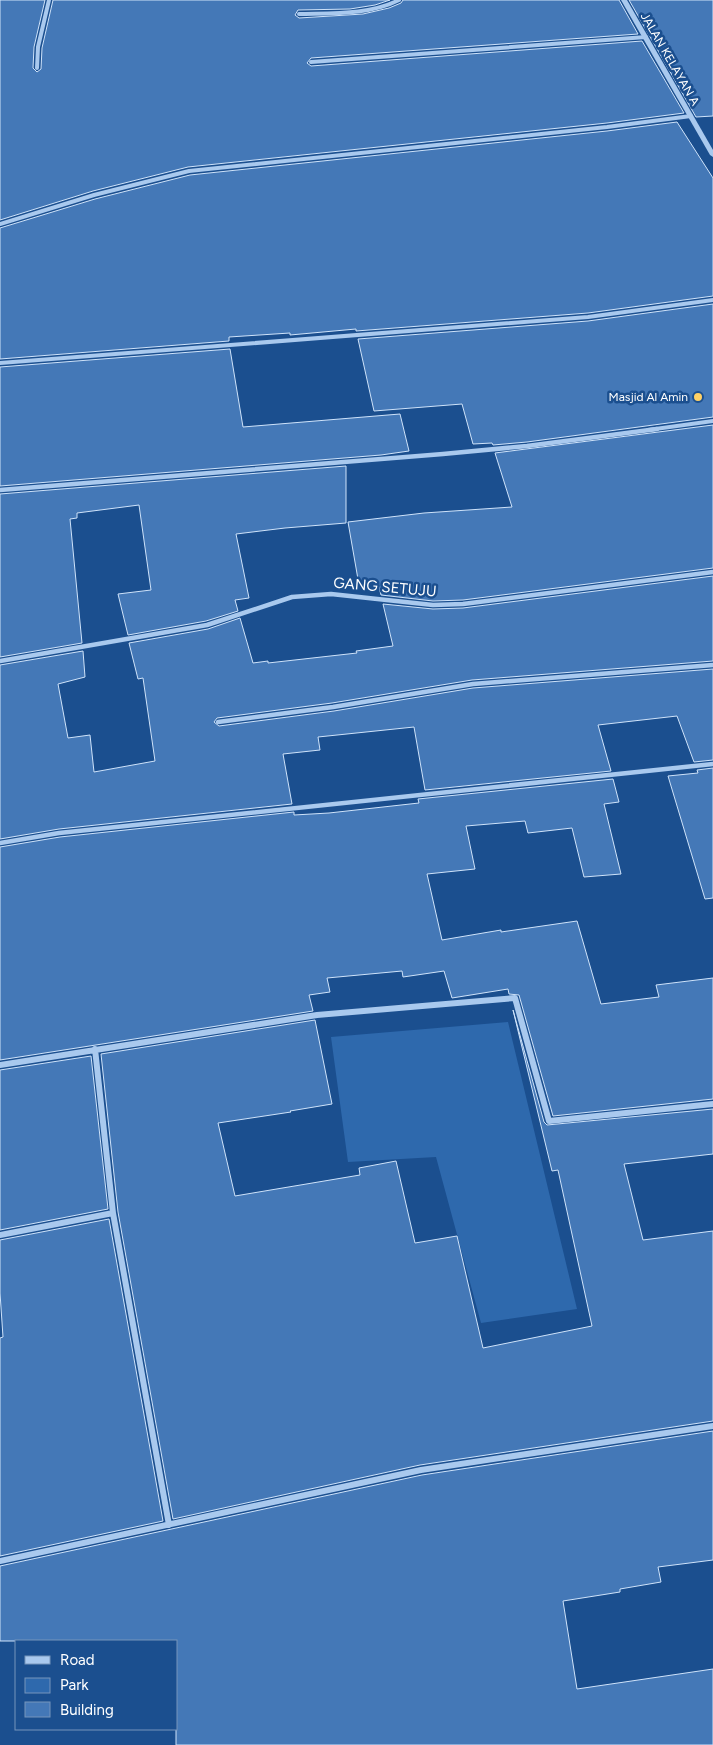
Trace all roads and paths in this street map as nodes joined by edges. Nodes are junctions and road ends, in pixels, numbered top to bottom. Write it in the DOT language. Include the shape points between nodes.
graph roads {
  1 [pos="49,0"];
  2 [pos="399,0"];
  3 [pos="624,0"];
  4 [pos="299,14"];
  5 [pos="646,37"];
  6 [pos="311,62"];
  7 [pos="37,68"];
  8 [pos="691,116"];
  9 [pos="713,155"];
  10 [pos="0,224"];
  11 [pos="713,300"];
  12 [pos="0,363"];
  13 [pos="713,421"];
  14 [pos="0,490"];
  15 [pos="713,572"];
  16 [pos="0,661"];
  17 [pos="713,665"];
  18 [pos="218,722"];
  19 [pos="713,764"];
  20 [pos="0,844"];
  21 [pos="95,1049"];
  22 [pos="0,1065"];
  23 [pos="713,1104"];
  24 [pos="113,1213"];
  25 [pos="0,1235"];
  26 [pos="713,1426"];
  27 [pos="169,1524"];
  28 [pos="0,1560"];
  1 -- 7 [label="street" via="38,47"];
  2 -- 4 [label="street" via="382,6"];
  3 -- 5 [label="street, JALAN KELAYAN A"];
  5 -- 6 [label="street"];
  5 -- 8 [label="street, JALAN KELAYAN A"];
  8 -- 9 [label="street, JALAN KELAYAN A"];
  8 -- 10 [label="street" via="189,171 102,192"];
  11 -- 12 [label="street" via="588,317"];
  13 -- 14 [label="street" via="471,451"];
  15 -- 16 [label="street, GANG SETUJU" via="463,604 433,605 331,594 292,597 207,625"];
  17 -- 18 [label="street" via="473,684"];
  19 -- 20 [label="street" via="136,824"];
  21 -- 22 [label="street"];
  21 -- 23 [label="street" via="317,1015 515,998 550,1121"];
  21 -- 24 [label="street"];
  24 -- 25 [label="street"];
  24 -- 27 [label="street"];
  26 -- 27 [label="street" via="421,1470"];
  27 -- 28 [label="street"];
}
